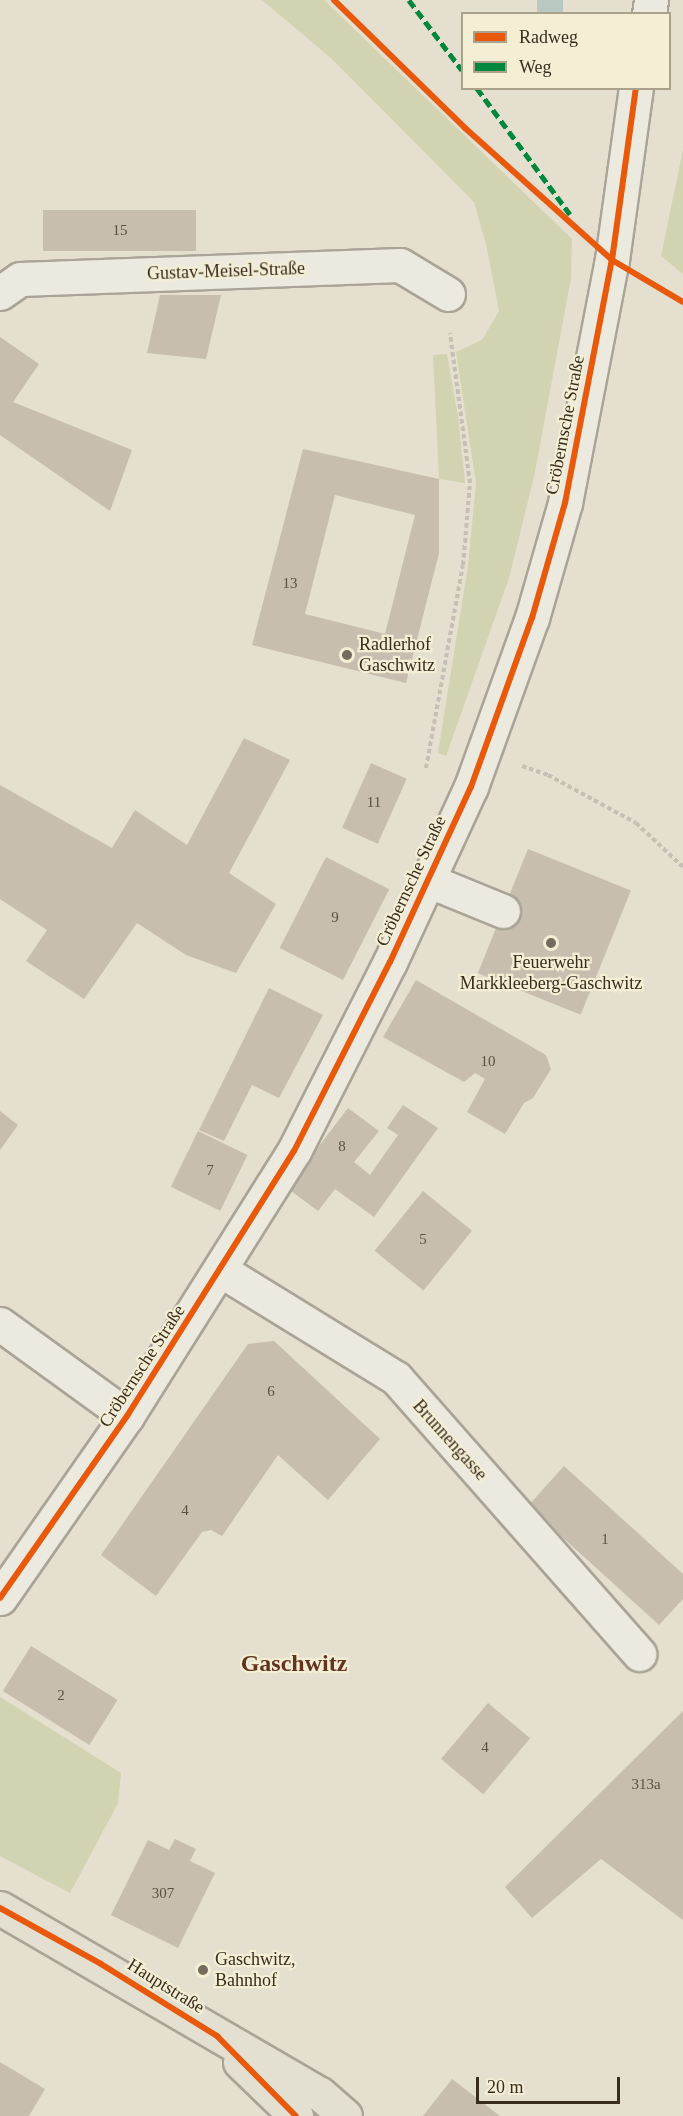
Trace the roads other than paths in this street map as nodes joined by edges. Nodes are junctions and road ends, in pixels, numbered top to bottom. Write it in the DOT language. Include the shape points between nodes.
graph roads {
  1 [pos="636,90"];
  2 [pos="0,293"];
  3 [pos="448,294"];
  4 [pos="428,880"];
  5 [pos="503,911"];
  6 [pos="222,1271"];
  7 [pos="0,1324"];
  8 [pos="127,1416"];
  9 [pos="0,1598"];
  10 [pos="639,1654"];
  11 [pos="0,1908"];
  12 [pos="217,2036"];
  13 [pos="296,2116"];
  14 [pos="345,2116"];
  1 -- 4 [label="street, Cröbernsche Straße" via="612,260 565,503 532,618 485,753"];
  2 -- 3 [label="street, Gustav-Meisel-Straße" via="20,279 400,265"];
  4 -- 5 [label="street"];
  4 -- 6 [label="street, Cröbernsche Straße" via="294,1151"];
  6 -- 8 [label="street, Cröbernsche Straße"];
  6 -- 10 [label="street, Brunnengasse" via="396,1378"];
  7 -- 8 [label="street"];
  8 -- 9 [label="street, Cröbernsche Straße"];
  11 -- 12 [label="main road, Hauptstraße" via="101,1964"];
  12 -- 13 [label="main road, Hauptstraße"];
  12 -- 14 [label="main road, Hauptstraße" via="320,2094"];
}
